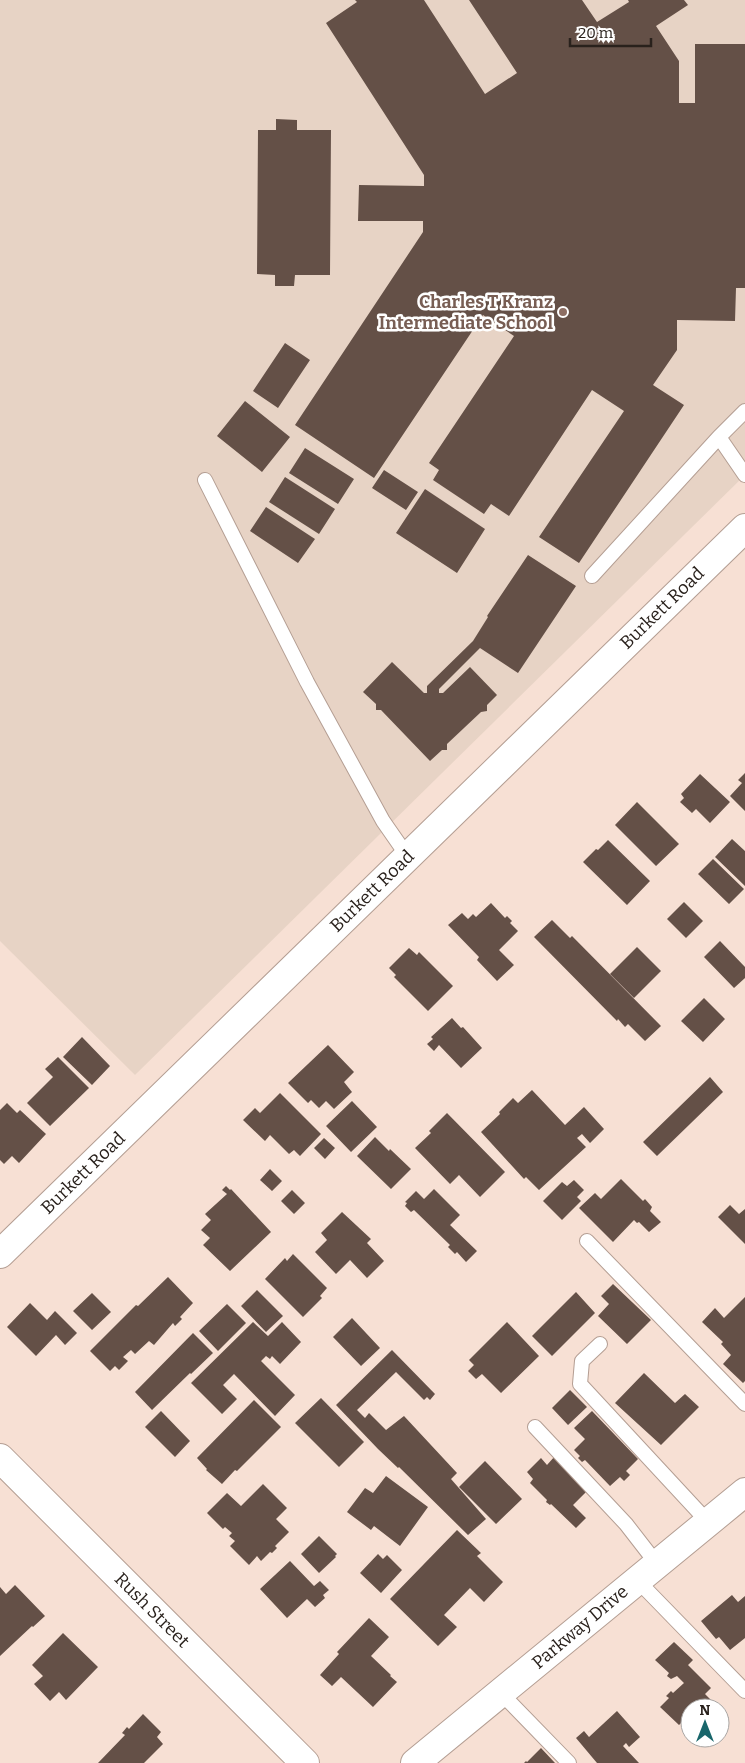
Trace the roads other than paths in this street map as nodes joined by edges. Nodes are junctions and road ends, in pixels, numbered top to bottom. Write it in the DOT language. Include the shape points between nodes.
graph roads {
  1 [pos="745,411"];
  2 [pos="719,437"];
  3 [pos="745,475"];
  4 [pos="205,480"];
  5 [pos="745,528"];
  6 [pos="592,576"];
  7 [pos="408,857"];
  8 [pos="587,1242"];
  9 [pos="0,1254"];
  10 [pos="600,1344"];
  11 [pos="745,1404"];
  12 [pos="535,1427"];
  13 [pos="0,1458"];
  14 [pos="745,1492"];
  15 [pos="708,1522"];
  16 [pos="647,1572"];
  17 [pos="745,1691"];
  18 [pos="501,1692"];
  19 [pos="305,1763"];
  20 [pos="415,1763"];
  21 [pos="569,1763"];
  1 -- 2 [label="lane"];
  2 -- 3 [label="lane"];
  2 -- 6 [label="lane"];
  4 -- 7 [label="lane" via="307,682 383,821"];
  5 -- 7 [label="street, Burkett Road"];
  7 -- 9 [label="street, Burkett Road"];
  8 -- 11 [label="lane"];
  10 -- 15 [label="lane" via="582,1361 580,1384"];
  12 -- 16 [label="lane" via="626,1524"];
  13 -- 19 [label="street, Rush Street"];
  14 -- 15 [label="street, Parkway Drive"];
  15 -- 16 [label="street, Parkway Drive"];
  16 -- 17 [label="lane"];
  16 -- 18 [label="street, Parkway Drive"];
  18 -- 20 [label="street, Parkway Drive"];
  18 -- 21 [label="lane"];
}
